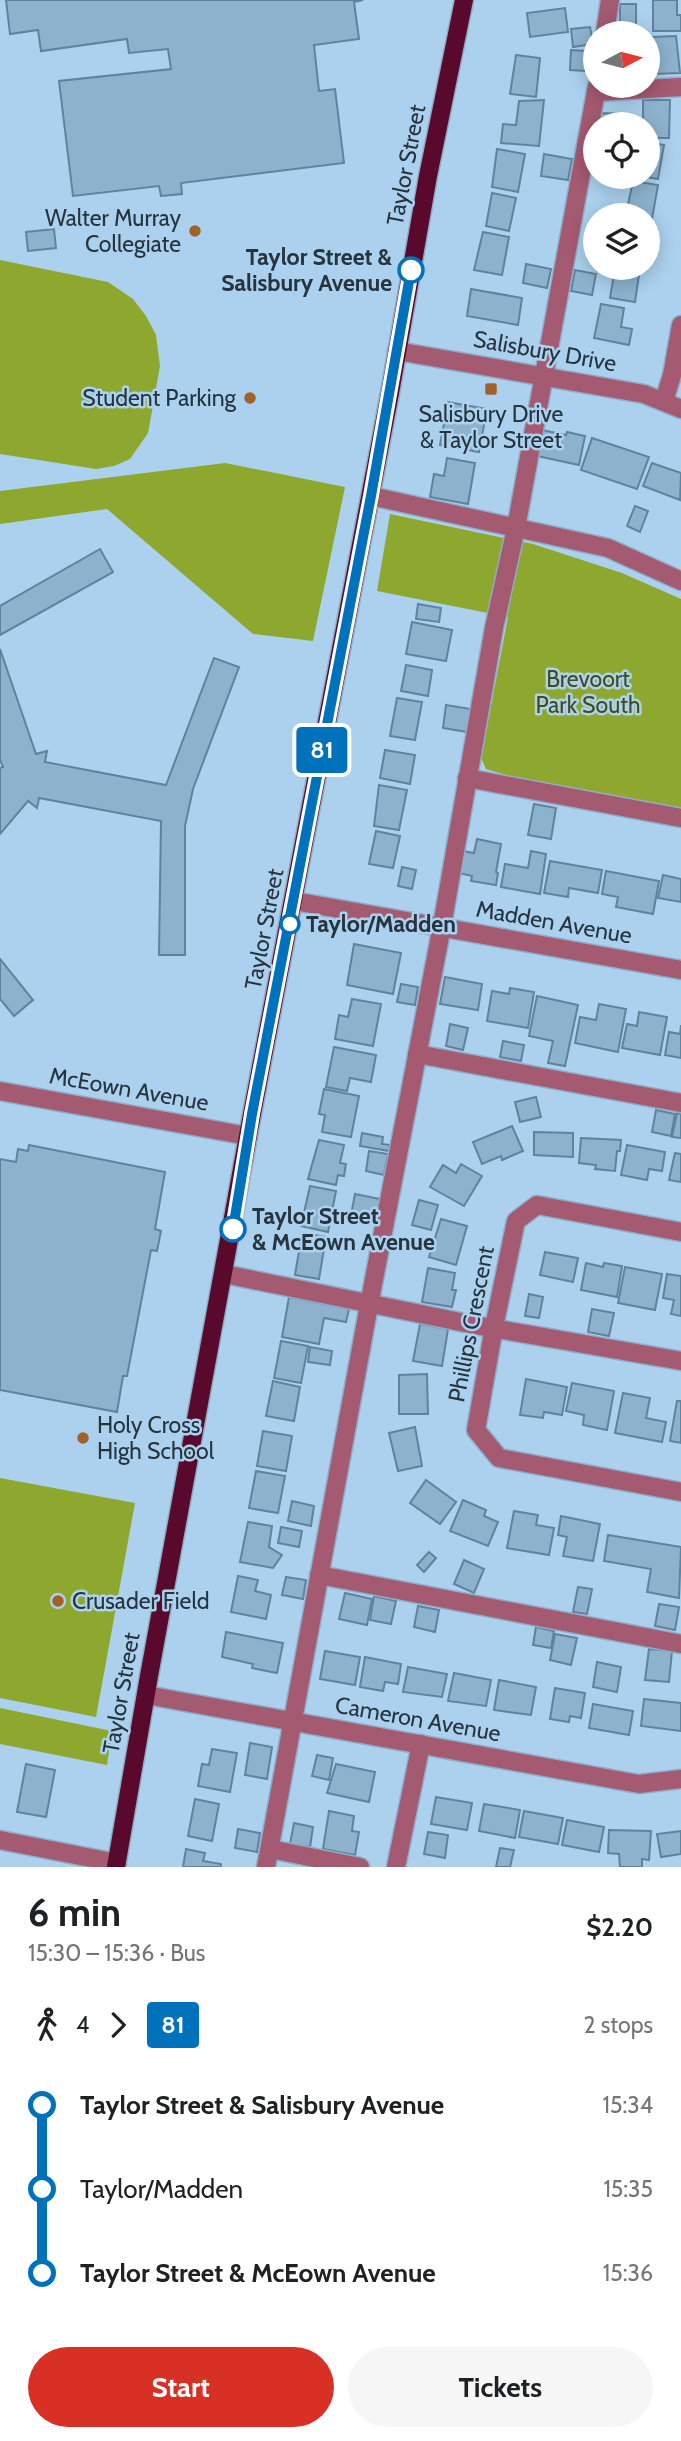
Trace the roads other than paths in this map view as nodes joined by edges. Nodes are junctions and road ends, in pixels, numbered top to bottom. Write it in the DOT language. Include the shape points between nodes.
graph roads {
  1 [pos="464,0"];
  2 [pos="610,0"];
  3 [pos="607,21"];
  4 [pos="681,87"];
  5 [pos="660,88"];
  6 [pos="595,98"];
  7 [pos="681,325"];
  8 [pos="397,351"];
  9 [pos="543,375"];
  10 [pos="664,401"];
  11 [pos="681,409"];
  12 [pos="371,496"];
  13 [pos="516,528"];
  14 [pos="681,581"];
  15 [pos="467,778"];
  16 [pos="681,818"];
  17 [pos="294,901"];
  18 [pos="442,926"];
  19 [pos="681,970"];
  20 [pos="417,1054"];
  21 [pos="0,1091"];
  22 [pos="681,1103"];
  23 [pos="248,1136"];
  24 [pos="681,1232"];
  25 [pos="224,1274"];
  26 [pos="369,1305"];
  27 [pos="494,1327"];
  28 [pos="681,1361"];
  29 [pos="681,1492"];
  30 [pos="319,1575"];
  31 [pos="681,1644"];
  32 [pos="146,1695"];
  33 [pos="295,1721"];
  34 [pos="421,1744"];
  35 [pos="681,1779"];
  36 [pos="0,1840"];
  37 [pos="268,1858"];
  38 [pos="116,1865"];
  39 [pos="360,1867"];
  40 [pos="396,1867"];
  1 -- 8 [label="main road, Taylor Street"];
  2 -- 3 [label="street"];
  4 -- 5 [label="street"];
  6 -- 9 [label="street"];
  7 -- 10 [label="street"];
  8 -- 9 [label="street, Salisbury Drive"];
  8 -- 12 [label="main road, Taylor Street"];
  9 -- 10 [label="street, Salisbury Drive"];
  9 -- 13 [label="street"];
  10 -- 11 [label="street, Salisbury Drive"];
  12 -- 13 [label="street"];
  12 -- 17 [label="main road, Taylor Street"];
  13 -- 14 [label="street" via="608,548"];
  13 -- 15 [label="street"];
  15 -- 16 [label="street"];
  15 -- 18 [label="street"];
  17 -- 18 [label="street, Madden Avenue"];
  17 -- 23 [label="main road, Taylor Street"];
  18 -- 19 [label="street, Madden Avenue"];
  18 -- 20 [label="street"];
  20 -- 22 [label="street"];
  20 -- 26 [label="street"];
  21 -- 23 [label="street, McEown Avenue"];
  23 -- 25 [label="main road, Taylor Street"];
  24 -- 27 [label="street, Phillips Crescent" via="537,1205 516,1221"];
  25 -- 26 [label="street"];
  25 -- 32 [label="main road, Taylor Street"];
  26 -- 27 [label="street"];
  26 -- 30 [label="street"];
  27 -- 28 [label="street"];
  27 -- 29 [label="street, Phillips Crescent" via="476,1430 499,1458"];
  30 -- 31 [label="street"];
  30 -- 33 [label="street"];
  32 -- 33 [label="street, Cameron Avenue"];
  32 -- 38 [label="main road, Taylor Street"];
  33 -- 34 [label="street, Cameron Avenue"];
  33 -- 37 [label="street"];
  34 -- 35 [label="street, Cameron Avenue" via="639,1784"];
  34 -- 40 [label="street"];
  36 -- 38 [label="street"];
  37 -- 39 [label="street"];
}
